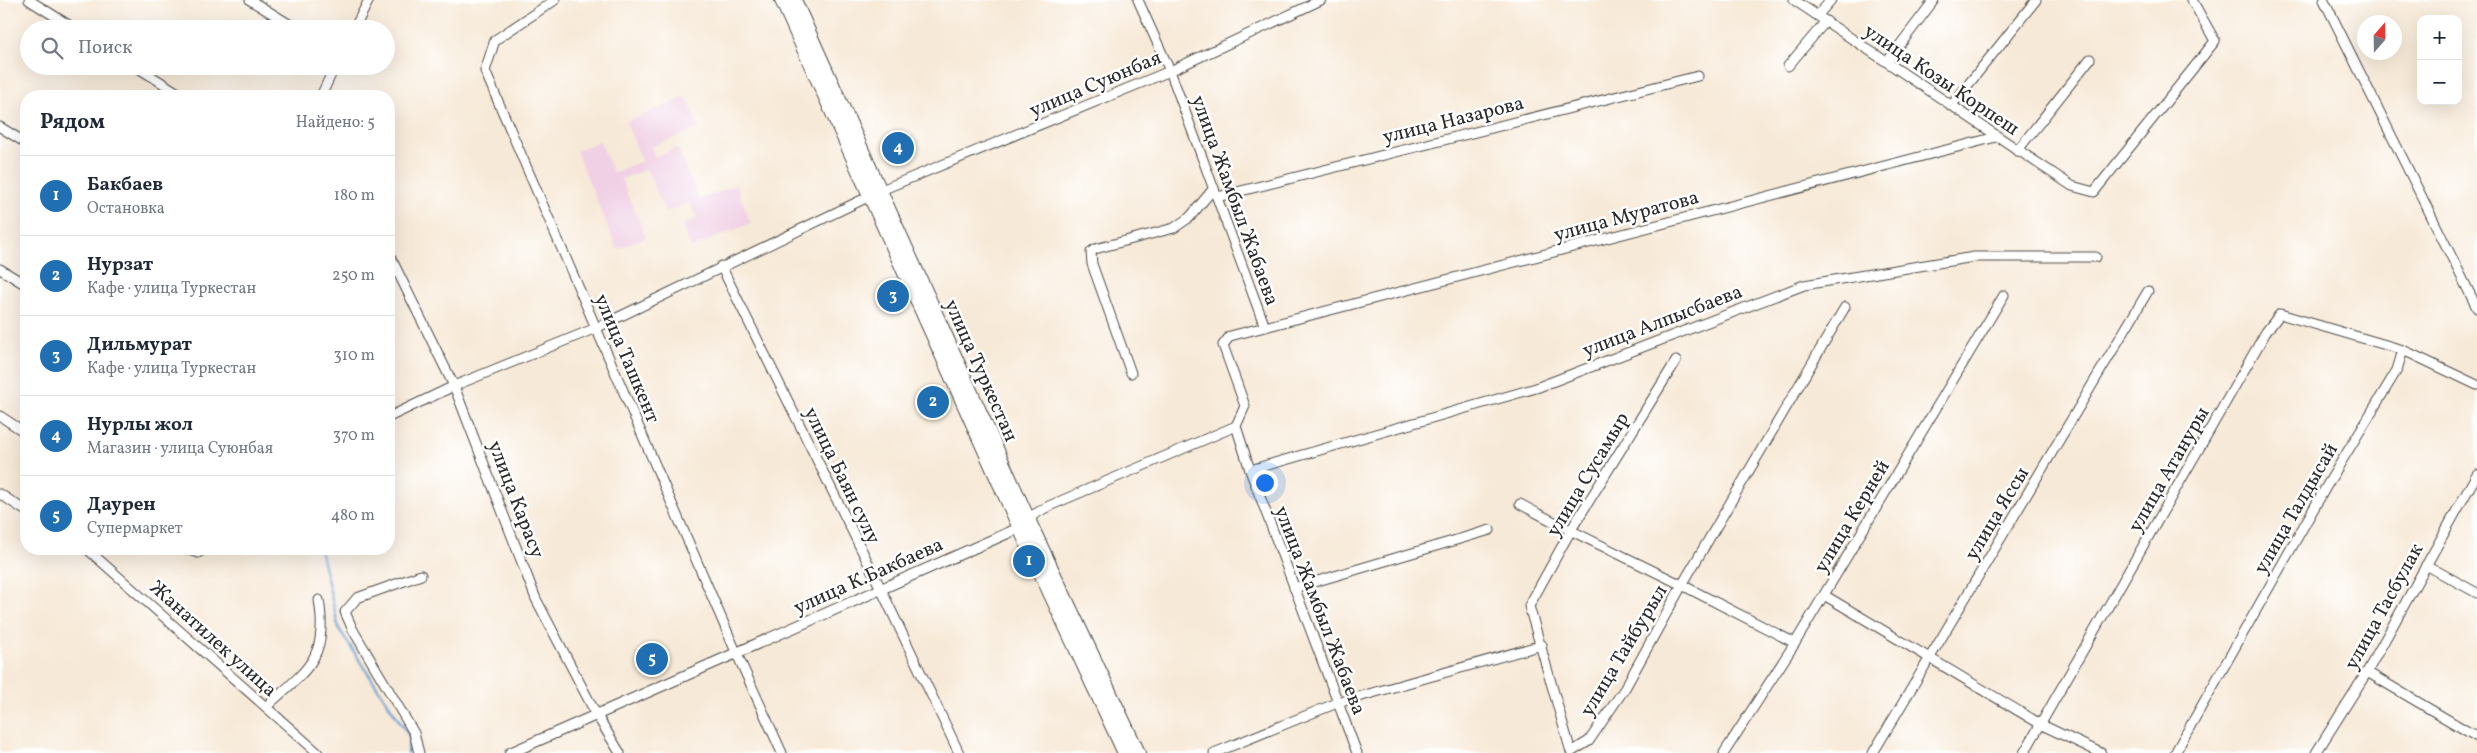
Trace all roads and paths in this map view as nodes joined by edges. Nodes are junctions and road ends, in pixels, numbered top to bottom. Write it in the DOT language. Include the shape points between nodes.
graph roads {
  1 [pos="29,0"];
  2 [pos="250,0"];
  3 [pos="370,0"];
  4 [pos="555,0"];
  5 [pos="782,0"];
  6 [pos="794,0"];
  7 [pos="1138,0"];
  8 [pos="1321,0"];
  9 [pos="1794,0"];
  10 [pos="1831,0"];
  11 [pos="1934,0"];
  12 [pos="2036,0"];
  13 [pos="2192,0"];
  14 [pos="2324,0"];
  15 [pos="1818,15"];
  16 [pos="61,20"];
  17 [pos="282,20"];
  18 [pos="359,20"];
  19 [pos="1826,21"];
  20 [pos="2090,60"];
  21 [pos="1887,62"];
  22 [pos="1788,66"];
  23 [pos="1170,71"];
  24 [pos="149,75"];
  25 [pos="331,75"];
  26 [pos="1698,76"];
  27 [pos="173,90"];
  28 [pos="324,90"];
  29 [pos="1951,106"];
  30 [pos="0,127"];
  31 [pos="1996,137"];
  32 [pos="20,139"];
  33 [pos="2017,150"];
  34 [pos="1215,193"];
  35 [pos="874,194"];
  36 [pos="2096,257"];
  37 [pos="395,266"];
  38 [pos="721,266"];
  39 [pos="0,269"];
  40 [pos="20,281"];
  41 [pos="2148,291"];
  42 [pos="2004,295"];
  43 [pos="1845,307"];
  44 [pos="2477,308"];
  45 [pos="1264,327"];
  46 [pos="596,328"];
  47 [pos="2403,350"];
  48 [pos="1676,361"];
  49 [pos="1131,373"];
  50 [pos="2477,385"];
  51 [pos="454,386"];
  52 [pos="395,414"];
  53 [pos="0,416"];
  54 [pos="1236,426"];
  55 [pos="20,429"];
  56 [pos="1250,470"];
  57 [pos="2477,474"];
  58 [pos="0,494"];
  59 [pos="1520,504"];
  60 [pos="20,507"];
  61 [pos="1025,526"];
  62 [pos="1490,530"];
  63 [pos="1571,530"];
  64 [pos="96,555"];
  65 [pos="2426,565"];
  66 [pos="421,575"];
  67 [pos="1682,585"];
  68 [pos="1294,588"];
  69 [pos="881,589"];
  70 [pos="2477,593"];
  71 [pos="1824,596"];
  72 [pos="319,600"];
  73 [pos="1795,643"];
  74 [pos="1542,646"];
  75 [pos="736,652"];
  76 [pos="1929,660"];
  77 [pos="2367,672"];
  78 [pos="1337,703"];
  79 [pos="266,707"];
  80 [pos="596,714"];
  81 [pos="2042,725"];
  82 [pos="2477,736"];
  83 [pos="318,753"];
  84 [pos="419,753"];
  85 [pos="510,753"];
  86 [pos="620,753"];
  87 [pos="782,753"];
  88 [pos="959,753"];
  89 [pos="1126,753"];
  90 [pos="1138,753"];
  91 [pos="1214,753"];
  92 [pos="1357,753"];
  93 [pos="1724,753"];
  94 [pos="1873,753"];
  95 [pos="2024,753"];
  96 [pos="2101,753"];
  97 [pos="2175,753"];
  98 [pos="2316,753"];
  1 -- 16 [label="street"];
  2 -- 17 [label="street"];
  3 -- 18 [label="street"];
  4 -- 46 [label="street, улица Ташкент" via="495,40 485,71"];
  5 -- 35 [label="highway, улица Туркестан"];
  6 -- 35 [label="highway, улица Туркестан"];
  7 -- 23 [label="street, улица Жамбыл Жабаева"];
  8 -- 23 [label="street, улица Суюнбая"];
  9 -- 15 [label="street, улица Козы Корпеш"];
  10 -- 15 [label="street"];
  11 -- 21 [label="street"];
  12 -- 29 [label="street"];
  13 -- 33 [label="street, улица Козы Корпеш" via="2215,42 2094,192 2072,186"];
  14 -- 44 [label="street"];
  15 -- 19 [label="street, улица Козы Корпеш"];
  19 -- 21 [label="street, улица Козы Корпеш"];
  19 -- 22 [label="street"];
  20 -- 33 [label="street"];
  21 -- 29 [label="street, улица Козы Корпеш"];
  23 -- 34 [label="street, улица Жамбыл Жабаева"];
  23 -- 35 [label="street, улица Суюнбая"];
  24 -- 27 [label="street"];
  25 -- 28 [label="street"];
  26 -- 34 [label="street, улица Назарова"];
  29 -- 31 [label="street, улица Козы Корпеш"];
  30 -- 32 [label="street"];
  31 -- 33 [label="street, улица Козы Корпеш"];
  31 -- 45 [label="street, улица Муратова"];
  34 -- 45 [label="street, улица Жамбыл Жабаева"];
  34 -- 49 [label="street" via="1174,228 1091,252 1092,264"];
  35 -- 38 [label="street, улица Суюнбая"];
  35 -- 61 [label="highway, улица Туркестан"];
  36 -- 56 [label="street, улица Алпысбаева" via="1974,257 1804,285 1536,388"];
  37 -- 51 [label="street, улица Карасу"];
  38 -- 46 [label="street, улица Суюнбая"];
  38 -- 69 [label="street, улица Баян сулу"];
  39 -- 40 [label="street"];
  41 -- 76 [label="street, улица Яссы"];
  42 -- 71 [label="street, улица Керней"];
  43 -- 67 [label="street, улица Тайбурыл"];
  45 -- 54 [label="street, улица Жамбыл Жабаева" via="1230,336 1223,345 1245,406"];
  46 -- 51 [label="street, улица Суюнбая"];
  46 -- 75 [label="street, улица Ташкент"];
  47 -- 50 [label="street"];
  47 -- 81 [label="street, улица Атануры" via="2280,314 2266,332"];
  47 -- 97 [label="street, улица Талдысай" via="2397,370 2326,487"];
  48 -- 63 [label="street, улица Сусамыр"];
  51 -- 52 [label="street, улица Суюнбая"];
  51 -- 80 [label="street, улица Карасу" via="536,599"];
  53 -- 55 [label="street"];
  54 -- 56 [label="street, улица Жамбыл Жабаева"];
  54 -- 61 [label="street, улица К.Бакбаева" via="1049,506 1033,515"];
  56 -- 68 [label="street, улица Жамбыл Жабаева"];
  57 -- 65 [label="street, улица Тасбулак"];
  58 -- 60 [label="street"];
  59 -- 63 [label="street"];
  61 -- 69 [label="street, улица К.Бакбаева"];
  61 -- 89 [label="highway, улица Туркестан"];
  61 -- 90 [label="highway, улица Туркестан"];
  62 -- 68 [label="street"];
  63 -- 67 [label="street"];
  63 -- 74 [label="street, улица Сусамыр" via="1529,606"];
  64 -- 79 [label="street, Жанатилек улица"];
  65 -- 70 [label="street"];
  65 -- 77 [label="street, улица Тасбулак"];
  66 -- 84 [label="street" via="357,598 345,612 414,733"];
  67 -- 73 [label="street"];
  67 -- 74 [label="street, улица Тайбурыл" via="1625,688 1589,741 1571,752"];
  68 -- 78 [label="street, улица Жамбыл Жабаева"];
  69 -- 75 [label="street, улица К.Бакбаева"];
  69 -- 88 [label="street, улица Баян сулу"];
  71 -- 73 [label="street, улица Керней"];
  71 -- 76 [label="street"];
  72 -- 79 [label="street" via="324,625 319,648 311,663"];
  73 -- 93 [label="street, улица Керней"];
  74 -- 78 [label="street"];
  75 -- 80 [label="street, улица К.Бакбаева"];
  75 -- 87 [label="street, улица Ташкент"];
  76 -- 81 [label="street"];
  76 -- 94 [label="street, улица Яссы"];
  77 -- 82 [label="street"];
  77 -- 98 [label="street, улица Тасбулак"];
  78 -- 91 [label="street"];
  78 -- 92 [label="street, улица Жамбыл Жабаева"];
  79 -- 83 [label="street, Жанатилек улица"];
  80 -- 85 [label="street, улица К.Бакбаева"];
  80 -- 86 [label="street, улица Карасу"];
  81 -- 95 [label="street, улица Атануры"];
  81 -- 96 [label="street"];
}
